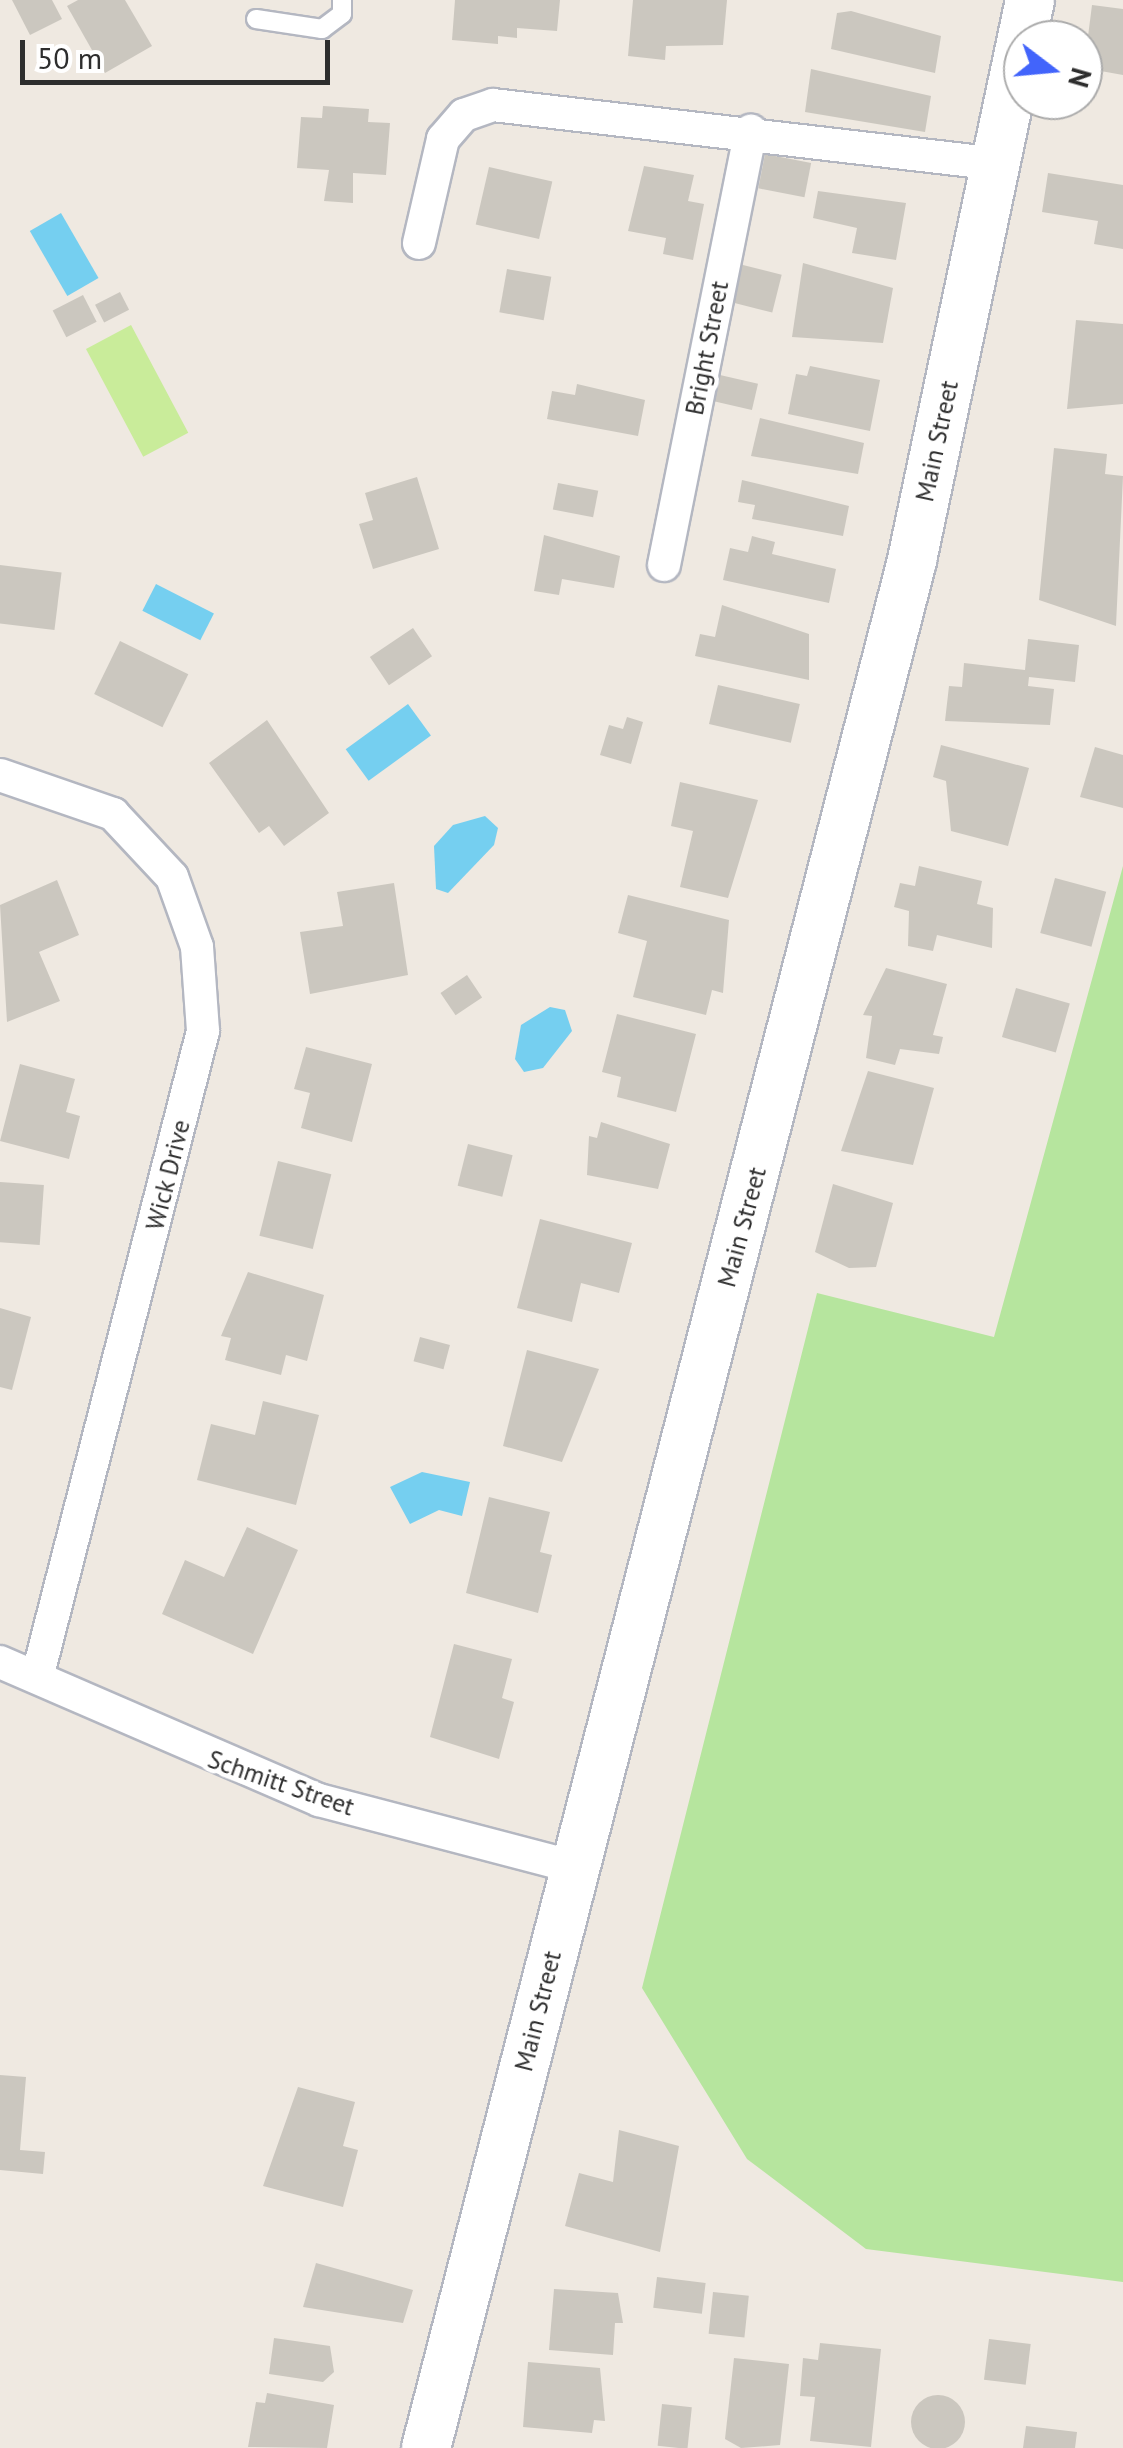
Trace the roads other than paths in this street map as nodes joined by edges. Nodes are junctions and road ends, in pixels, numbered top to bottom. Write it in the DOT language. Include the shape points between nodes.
graph roads {
  1 [pos="342,0"];
  2 [pos="1030,0"];
  3 [pos="256,19"];
  4 [pos="750,131"];
  5 [pos="998,164"];
  6 [pos="419,242"];
  7 [pos="664,565"];
  8 [pos="0,775"];
  9 [pos="0,1662"];
  10 [pos="38,1674"];
  11 [pos="575,1867"];
  12 [pos="426,2448"];
  1 -- 3 [label="lane" via="342,14 322,29"];
  2 -- 5 [label="main road, Main Street"];
  4 -- 5 [label="street"];
  4 -- 6 [label="street" via="493,105 464,115 443,140"];
  4 -- 7 [label="street, Bright Street"];
  5 -- 11 [label="main road, Main Street" via="907,579"];
  8 -- 10 [label="street, Wick Drive" via="114,814 172,877 197,948 203,1032"];
  9 -- 10 [label="street, Schmitt Street"];
  10 -- 11 [label="street, Schmitt Street" via="172,1744 319,1800"];
  11 -- 12 [label="main road, Main Street"];
}
